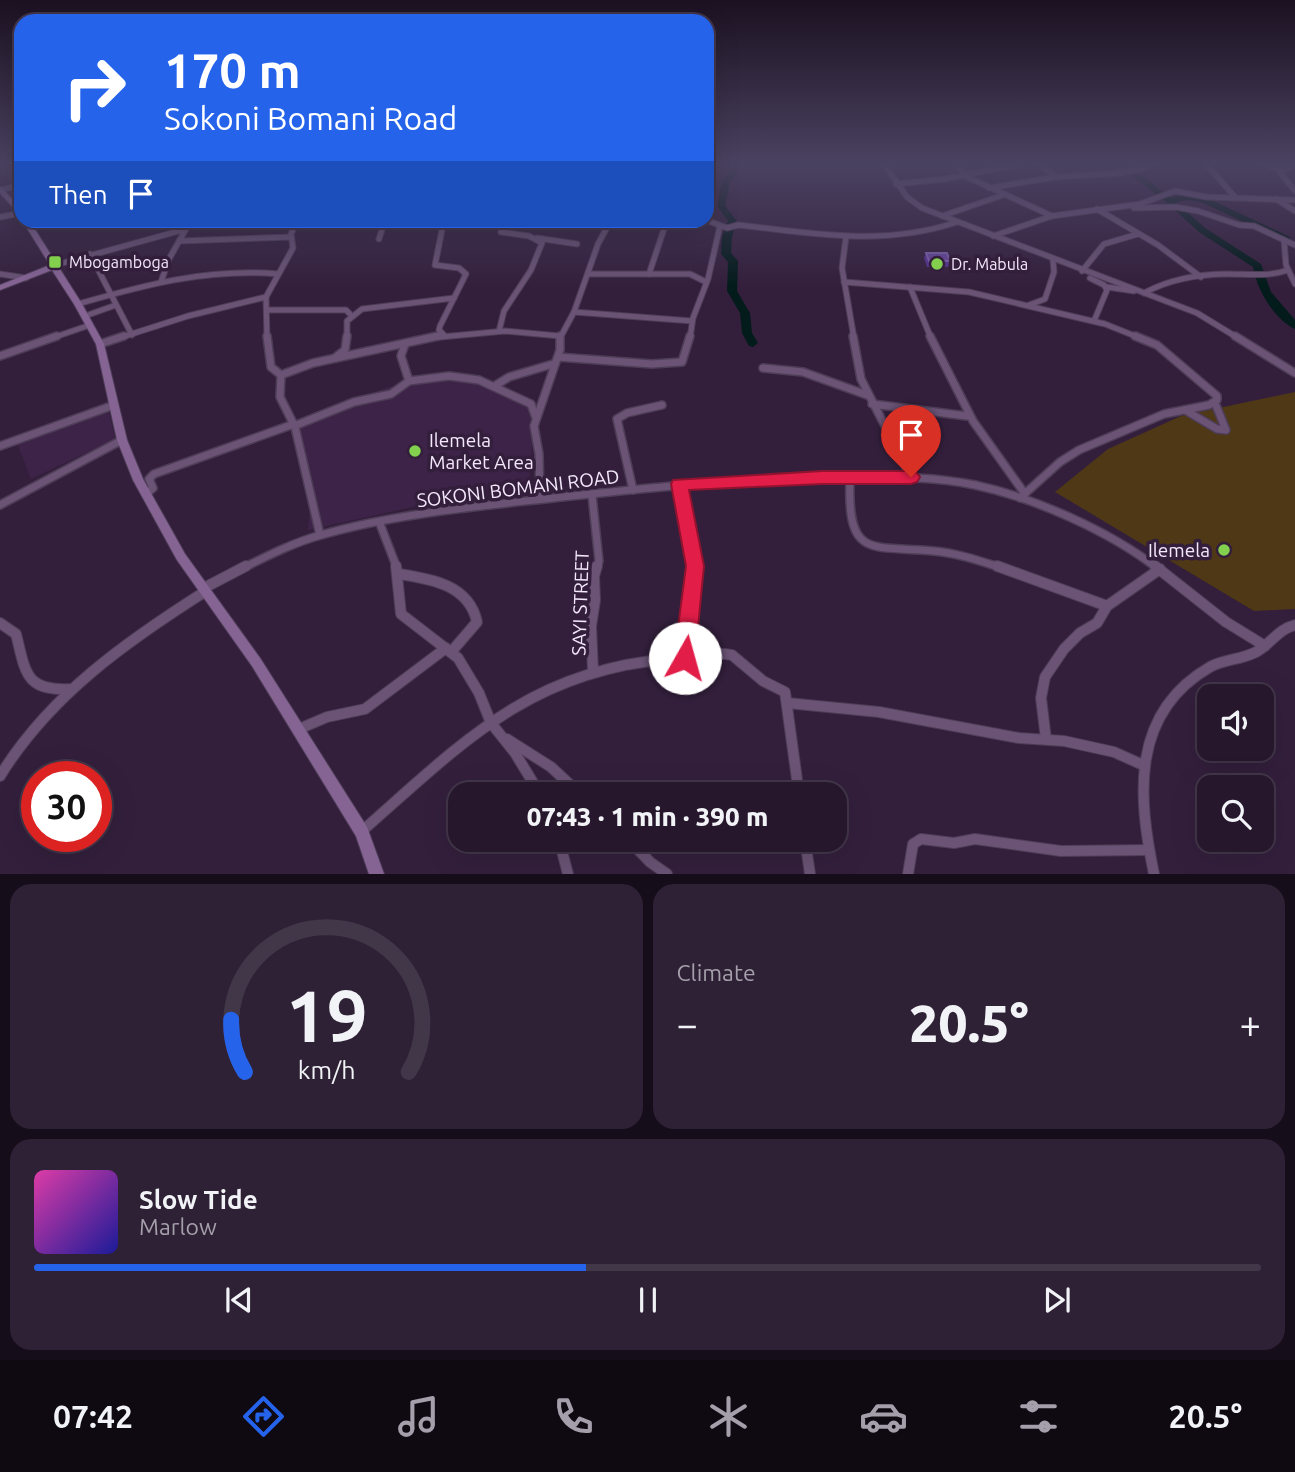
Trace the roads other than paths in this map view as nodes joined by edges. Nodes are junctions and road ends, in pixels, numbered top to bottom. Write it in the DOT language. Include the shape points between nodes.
graph roads {
  1 [pos="920,205"];
  2 [pos="975,205"];
  3 [pos="1026,205"];
  4 [pos="1131,205"];
  5 [pos="1123,206"];
  6 [pos="1096,208"];
  7 [pos="942,216"];
  8 [pos="1052,216"];
  9 [pos="957,222"];
  10 [pos="714,223"];
  11 [pos="720,226"];
  12 [pos="30,228"];
  13 [pos="294,228"];
  14 [pos="382,228"];
  15 [pos="442,228"];
  16 [pos="502,228"];
  17 [pos="607,228"];
  18 [pos="664,228"];
  19 [pos="186,229"];
  20 [pos="1138,234"];
  21 [pos="993,236"];
  22 [pos="291,237"];
  23 [pos="846,237"];
  24 [pos="536,238"];
  25 [pos="379,239"];
  26 [pos="1284,240"];
  27 [pos="179,241"];
  28 [pos="577,244"];
  29 [pos="1295,245"];
  30 [pos="90,254"];
  31 [pos="1052,260"];
  32 [pos="52,267"];
  33 [pos="1071,267"];
  34 [pos="1082,271"];
  35 [pos="1288,271"];
  36 [pos="0,274"];
  37 [pos="278,274"];
  38 [pos="588,274"];
  39 [pos="649,274"];
  40 [pos="1201,277"];
  41 [pos="26,278"];
  42 [pos="160,282"];
  43 [pos="706,282"];
  44 [pos="844,282"];
  45 [pos="1295,284"];
  46 [pos="910,287"];
  47 [pos="1107,287"];
  48 [pos="1,288"];
  49 [pos="1141,292"];
  50 [pos="111,294"];
  51 [pos="266,297"];
  52 [pos="454,298"];
  53 [pos="78,303"];
  54 [pos="116,305"];
  55 [pos="1024,306"];
  56 [pos="267,310"];
  57 [pos="574,312"];
  58 [pos="350,314"];
  59 [pos="88,320"];
  60 [pos="692,321"];
  61 [pos="1094,321"];
  62 [pos="440,326"];
  63 [pos="499,331"];
  64 [pos="132,335"];
  65 [pos="444,335"];
  66 [pos="560,336"];
  67 [pos="432,337"];
  68 [pos="100,344"];
  69 [pos="405,344"];
  70 [pos="0,356"];
  71 [pos="558,356"];
  72 [pos="335,358"];
  73 [pos="553,365"];
  74 [pos="762,368"];
  75 [pos="1295,373"];
  76 [pos="281,374"];
  77 [pos="409,381"];
  78 [pos="496,385"];
  79 [pos="867,396"];
  80 [pos="1215,402"];
  81 [pos="872,404"];
  82 [pos="114,405"];
  83 [pos="662,405"];
  84 [pos="963,408"];
  85 [pos="1185,410"];
  86 [pos="955,412"];
  87 [pos="968,416"];
  88 [pos="537,418"];
  89 [pos="294,425"];
  90 [pos="122,440"];
  91 [pos="0,446"];
  92 [pos="911,477"];
  93 [pos="850,479"];
  94 [pos="679,484"];
  95 [pos="633,490"];
  96 [pos="146,494"];
  97 [pos="592,495"];
  98 [pos="1023,496"];
  99 [pos="540,499"];
  100 [pos="0,505"];
  101 [pos="380,524"];
  102 [pos="320,536"];
  103 [pos="1160,569"];
  104 [pos="399,574"];
  105 [pos="205,589"];
  106 [pos="1107,606"];
  107 [pos="0,623"];
  108 [pos="1295,625"];
  109 [pos="1265,646"];
  110 [pos="449,650"];
  111 [pos="685,658"];
  112 [pos="593,671"];
  113 [pos="72,688"];
  114 [pos="787,703"];
  115 [pos="491,723"];
  116 [pos="299,729"];
  117 [pos="503,737"];
  118 [pos="1046,739"];
  119 [pos="1143,765"];
  120 [pos="1,772"];
  121 [pos="532,782"];
  122 [pos="566,782"];
  123 [pos="797,782"];
  124 [pos="362,832"];
  125 [pos="1149,850"];
  126 [pos="562,852"];
  127 [pos="640,852"];
  128 [pos="807,852"];
  129 [pos="377,873"];
  130 [pos="568,873"];
  131 [pos="667,873"];
  132 [pos="810,873"];
  133 [pos="908,873"];
  134 [pos="1154,873"];
  1 -- 7 [label="street"];
  2 -- 7 [label="street"];
  3 -- 8 [label="street"];
  4 -- 5 [label="street"];
  5 -- 6 [label="street"];
  5 -- 26 [label="street" via="1176,206 1254,226"];
  6 -- 8 [label="street"];
  6 -- 20 [label="street"];
  7 -- 9 [label="street"];
  8 -- 21 [label="street"];
  9 -- 21 [label="street"];
  9 -- 23 [label="street" via="911,236"];
  10 -- 11 [label="street"];
  11 -- 23 [label="street"];
  11 -- 43 [label="street"];
  12 -- 32 [label="main road"];
  13 -- 22 [label="street"];
  14 -- 25 [label="street"];
  15 -- 52 [label="street" via="435,264 459,268 466,274"];
  16 -- 24 [label="street" via="501,232"];
  17 -- 38 [label="street"];
  18 -- 39 [label="street"];
  19 -- 27 [label="street"];
  19 -- 30 [label="street"];
  20 -- 34 [label="street" via="1108,242"];
  20 -- 40 [label="street"];
  21 -- 31 [label="street"];
  22 -- 27 [label="street"];
  22 -- 37 [label="street" via="293,248"];
  23 -- 44 [label="street"];
  24 -- 28 [label="street"];
  24 -- 63 [label="street" via="541,248 503,312"];
  26 -- 29 [label="street"];
  26 -- 35 [label="street"];
  27 -- 42 [label="street"];
  30 -- 32 [label="street"];
  30 -- 50 [label="street"];
  31 -- 33 [label="street"];
  31 -- 55 [label="street" via="1054,272 1045,299"];
  32 -- 41 [label="main road"];
  32 -- 53 [label="main road"];
  33 -- 34 [label="street"];
  33 -- 47 [label="street"];
  34 -- 49 [label="street"];
  35 -- 40 [label="street"];
  35 -- 45 [label="street"];
  36 -- 41 [label="street"];
  37 -- 42 [label="street" via="222,271"];
  37 -- 51 [label="street"];
  38 -- 39 [label="street"];
  38 -- 57 [label="street"];
  39 -- 43 [label="street" via="690,274"];
  40 -- 49 [label="street"];
  41 -- 48 [label="main road"];
  42 -- 50 [label="street"];
  43 -- 60 [label="street"];
  44 -- 46 [label="street"];
  44 -- 79 [label="street" via="856,362"];
  46 -- 55 [label="street" via="969,292"];
  46 -- 84 [label="street"];
  47 -- 49 [label="street"];
  47 -- 61 [label="street"];
  49 -- 75 [label="street" via="1210,320"];
  50 -- 53 [label="street"];
  50 -- 54 [label="street"];
  51 -- 56 [label="street"];
  51 -- 64 [label="street"];
  52 -- 58 [label="street"];
  52 -- 62 [label="street"];
  53 -- 59 [label="main road"];
  54 -- 59 [label="street"];
  54 -- 64 [label="street"];
  55 -- 61 [label="street"];
  56 -- 58 [label="street" via="314,308"];
  56 -- 76 [label="street" via="271,367"];
  57 -- 60 [label="street"];
  57 -- 66 [label="street"];
  58 -- 72 [label="street" via="345,350"];
  59 -- 68 [label="main road"];
  59 -- 70 [label="street"];
  60 -- 71 [label="street" via="688,348 680,363"];
  61 -- 80 [label="street" via="1157,345 1214,393"];
  62 -- 65 [label="street"];
  62 -- 67 [label="street"];
  63 -- 65 [label="street"];
  63 -- 66 [label="street"];
  64 -- 68 [label="street"];
  65 -- 67 [label="street"];
  66 -- 71 [label="street"];
  67 -- 69 [label="street"];
  68 -- 82 [label="main road"];
  69 -- 72 [label="street"];
  69 -- 77 [label="street" via="401,356"];
  71 -- 73 [label="street"];
  72 -- 76 [label="street"];
  73 -- 78 [label="street"];
  73 -- 88 [label="street"];
  74 -- 79 [label="street" via="807,372"];
  76 -- 89 [label="street" via="280,397"];
  77 -- 78 [label="street" via="462,376"];
  77 -- 89 [label="street" via="391,394 354,402"];
  78 -- 88 [label="street" via="531,404"];
  79 -- 81 [label="street"];
  80 -- 85 [label="street"];
  80 -- 85 [label="street" via="1226,430"];
  81 -- 86 [label="street"];
  81 -- 92 [label="street"];
  82 -- 90 [label="main road"];
  82 -- 91 [label="street"];
  83 -- 95 [label="street" via="627,412 617,419"];
  84 -- 86 [label="street"];
  84 -- 87 [label="street"];
  85 -- 98 [label="street" via="1134,425 1079,450"];
  86 -- 87 [label="street"];
  87 -- 98 [label="street"];
  88 -- 99 [label="street"];
  89 -- 96 [label="street" via="154,474 149,479 153,488"];
  89 -- 102 [label="street"];
  90 -- 96 [label="main road"];
  90 -- 100 [label="street"];
  92 -- 93 [label="street, SOKONI BOMANI ROAD"];
  92 -- 98 [label="street, SOKONI BOMANI ROAD"];
  93 -- 94 [label="street, SOKONI BOMANI ROAD"];
  93 -- 106 [label="street" via="850,508 865,542 888,550 935,551 973,559"];
  94 -- 95 [label="street, SOKONI BOMANI ROAD"];
  94 -- 111 [label="street" via="695,566"];
  95 -- 97 [label="street, SOKONI BOMANI ROAD"];
  96 -- 105 [label="main road" via="181,558"];
  97 -- 99 [label="street, SOKONI BOMANI ROAD"];
  97 -- 112 [label="street, SAYI STREET" via="599,561 591,626"];
  98 -- 103 [label="street, SOKONI BOMANI ROAD" via="1122,544"];
  99 -- 101 [label="street, SOKONI BOMANI ROAD"];
  101 -- 102 [label="street, SOKONI BOMANI ROAD"];
  101 -- 104 [label="street"];
  102 -- 105 [label="street, SOKONI BOMANI ROAD" via="259,559"];
  103 -- 106 [label="street"];
  103 -- 109 [label="street, SOKONI BOMANI ROAD" via="1226,622"];
  104 -- 110 [label="street" via="401,614"];
  104 -- 110 [label="street" via="436,580 469,601 477,622"];
  105 -- 113 [label="street, SOKONI BOMANI ROAD"];
  105 -- 116 [label="main road"];
  106 -- 118 [label="street" via="1097,623 1080,633 1045,677 1041,698"];
  107 -- 113 [label="street" via="16,634 19,655 35,682 43,688"];
  108 -- 109 [label="street" via="1276,632"];
  109 -- 119 [label="street" via="1213,665 1180,690 1163,711"];
  110 -- 115 [label="street" via="476,688"];
  110 -- 116 [label="street" via="365,709"];
  111 -- 112 [label="street"];
  111 -- 114 [label="street" via="732,655 761,680 784,690"];
  112 -- 115 [label="street" via="554,686"];
  113 -- 120 [label="street, SOKONI BOMANI ROAD"];
  114 -- 118 [label="street" via="878,712 985,733"];
  114 -- 123 [label="street"];
  115 -- 117 [label="street"];
  115 -- 124 [label="street"];
  116 -- 124 [label="main road"];
  117 -- 121 [label="street"];
  117 -- 122 [label="street"];
  118 -- 119 [label="street" via="1098,748"];
  119 -- 125 [label="street"];
  124 -- 129 [label="main road"];
  125 -- 133 [label="street" via="1061,851 975,839 954,843 921,839 913,844"];
  125 -- 134 [label="street"];
  126 -- 130 [label="street"];
  127 -- 131 [label="street"];
  128 -- 132 [label="street"];
}
